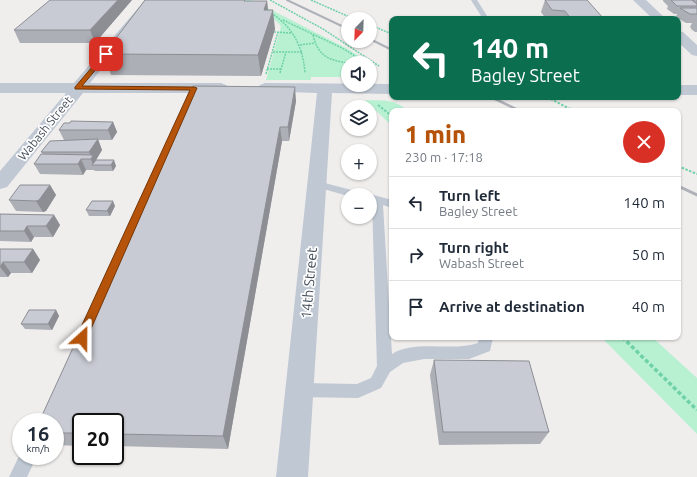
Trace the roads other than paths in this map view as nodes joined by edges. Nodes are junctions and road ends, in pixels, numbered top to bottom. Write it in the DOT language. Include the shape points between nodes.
graph roads {
  1 [pos="474,0"];
  2 [pos="638,0"];
  3 [pos="147,8"];
  4 [pos="484,16"];
  5 [pos="657,16"];
  6 [pos="681,38"];
  7 [pos="697,52"];
  8 [pos="315,84"];
  9 [pos="0,88"];
  10 [pos="77,88"];
  11 [pos="387,89"];
  12 [pos="681,90"];
  13 [pos="697,90"];
  14 [pos="0,183"];
  15 [pos="317,184"];
  16 [pos="341,190"];
  17 [pos="377,200"];
  18 [pos="389,203"];
  19 [pos="376,224"];
  20 [pos="486,340"];
  21 [pos="385,367"];
  22 [pos="300,390"];
  23 [pos="24,465"];
  24 [pos="18,477"];
  25 [pos="292,477"];
  1 -- 4 [label="lane"];
  2 -- 5 [label="street"];
  3 -- 10 [label="street, Wabash Street"];
  6 -- 7 [label="street"];
  8 -- 10 [label="street" via="192,94"];
  8 -- 11 [label="street"];
  8 -- 15 [label="street, 14th Street"];
  9 -- 10 [label="street"];
  10 -- 14 [label="street, Wabash Street"];
  12 -- 13 [label="street"];
  15 -- 16 [label="lane"];
  15 -- 22 [label="street, 14th Street"];
  17 -- 18 [label="lane"];
  19 -- 21 [label="lane"];
  20 -- 21 [label="lane" via="485,347 468,353 424,353 400,357"];
  21 -- 22 [label="lane" via="376,383 358,391"];
  22 -- 25 [label="street, 14th Street"];
  23 -- 24 [label="lane"];
}
